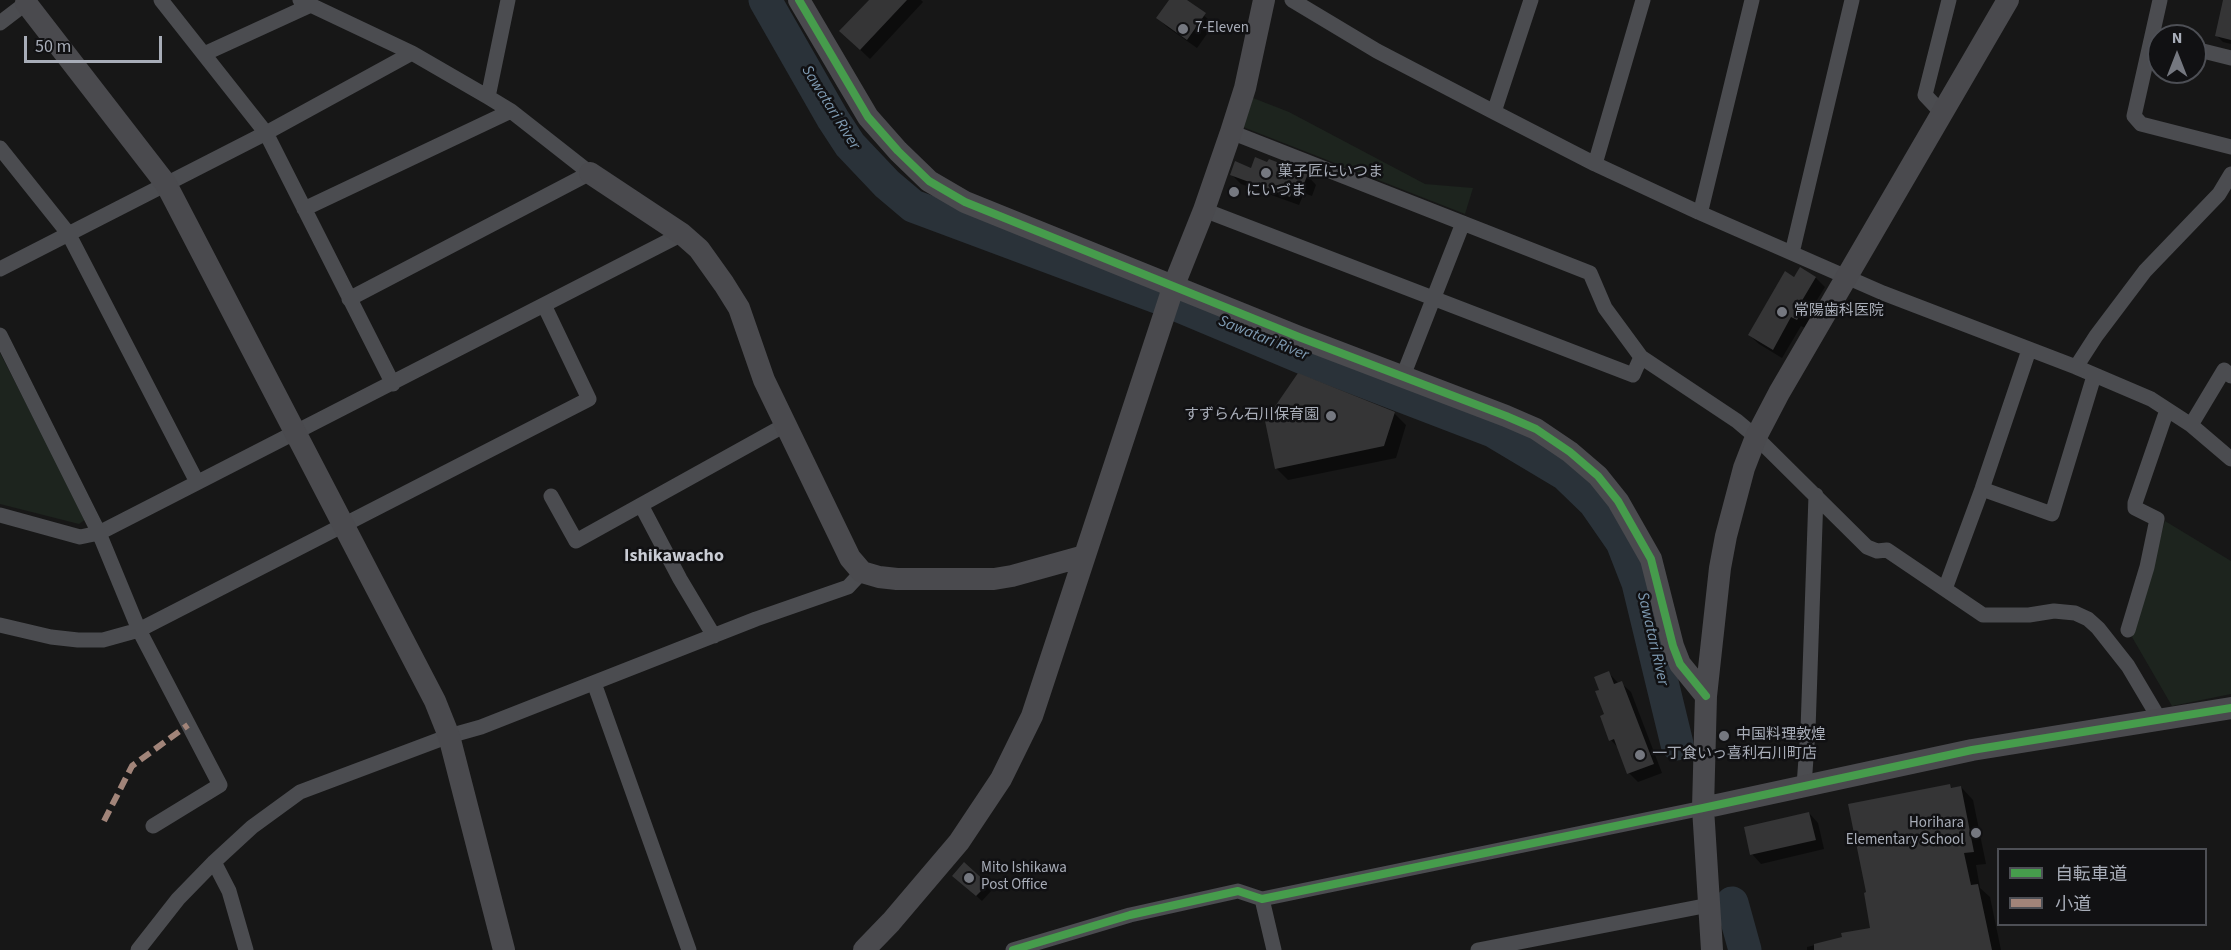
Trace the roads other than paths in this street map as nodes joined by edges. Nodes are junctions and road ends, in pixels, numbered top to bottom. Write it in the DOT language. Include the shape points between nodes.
graph roads {
  1 [pos="161,0"];
  2 [pos="508,0"];
  3 [pos="799,0"];
  4 [pos="1264,0"];
  5 [pos="1292,0"];
  6 [pos="1531,0"];
  7 [pos="1643,0"];
  8 [pos="1752,0"];
  9 [pos="1852,0"];
  10 [pos="1949,0"];
  11 [pos="2008,0"];
  12 [pos="2160,0"];
  13 [pos="28,2"];
  14 [pos="306,2"];
  15 [pos="0,23"];
  16 [pos="2157,24"];
  17 [pos="2207,52"];
  18 [pos="412,53"];
  19 [pos="204,54"];
  20 [pos="2231,58"];
  21 [pos="2147,68"];
  22 [pos="488,97"];
  23 [pos="511,111"];
  24 [pos="1494,112"];
  25 [pos="1941,112"];
  26 [pos="1231,132"];
  27 [pos="266,133"];
  28 [pos="2231,147"];
  29 [pos="1,152"];
  30 [pos="1595,164"];
  31 [pos="590,173"];
  32 [pos="2231,174"];
  33 [pos="166,184"];
  34 [pos="304,209"];
  35 [pos="1204,210"];
  36 [pos="1698,212"];
  37 [pos="1463,223"];
  38 [pos="68,233"];
  39 [pos="682,234"];
  40 [pos="1792,253"];
  41 [pos="0,269"];
  42 [pos="1846,278"];
  43 [pos="1434,298"];
  44 [pos="349,299"];
  45 [pos="1169,299"];
  46 [pos="544,305"];
  47 [pos="0,335"];
  48 [pos="2029,350"];
  49 [pos="1641,357"];
  50 [pos="2076,367"];
  51 [pos="1403,376"];
  52 [pos="2094,376"];
  53 [pos="2231,376"];
  54 [pos="393,384"];
  55 [pos="2167,410"];
  56 [pos="785,425"];
  57 [pos="2191,425"];
  58 [pos="296,433"];
  59 [pos="1756,437"];
  60 [pos="2231,459"];
  61 [pos="197,482"];
  62 [pos="1982,489"];
  63 [pos="1816,495"];
  64 [pos="551,496"];
  65 [pos="641,505"];
  66 [pos="0,515"];
  67 [pos="345,526"];
  68 [pos="99,532"];
  69 [pos="1084,556"];
  70 [pos="862,572"];
  71 [pos="1945,589"];
  72 [pos="0,625"];
  73 [pos="139,630"];
  74 [pos="2128,630"];
  75 [pos="714,636"];
  76 [pos="594,683"];
  77 [pos="1706,696"];
  78 [pos="2231,708"];
  79 [pos="2160,720"];
  80 [pos="449,736"];
  81 [pos="1804,786"];
  82 [pos="1703,808"];
  83 [pos="153,826"];
  84 [pos="214,862"];
  85 [pos="1262,899"];
  86 [pos="1709,905"];
  87 [pos="1518,946"];
  88 [pos="138,950"];
  89 [pos="246,950"];
  90 [pos="504,950"];
  91 [pos="689,950"];
  92 [pos="864,950"];
  93 [pos="1013,950"];
  94 [pos="1274,950"];
  95 [pos="1478,950"];
  96 [pos="1712,950"];
  1 -- 19 [label="street"];
  2 -- 22 [label="street"];
  3 -- 45 [label="street" via="868,117 929,181"];
  4 -- 26 [label="street"];
  5 -- 24 [label="street" via="1377,51"];
  6 -- 24 [label="street"];
  7 -- 30 [label="street"];
  8 -- 36 [label="street"];
  9 -- 40 [label="street"];
  10 -- 25 [label="street" via="1925,95"];
  11 -- 25 [label="street"];
  12 -- 16 [label="street"];
  13 -- 15 [label="street"];
  13 -- 33 [label="street"];
  14 -- 18 [label="street"];
  14 -- 19 [label="street"];
  17 -- 20 [label="street"];
  18 -- 22 [label="street"];
  18 -- 27 [label="street"];
  19 -- 27 [label="street"];
  21 -- 28 [label="street" via="2134,116 2141,124"];
  22 -- 23 [label="street"];
  23 -- 31 [label="street"];
  23 -- 34 [label="street"];
  24 -- 30 [label="street"];
  25 -- 42 [label="street"];
  26 -- 35 [label="street"];
  26 -- 37 [label="street"];
  27 -- 33 [label="street"];
  27 -- 34 [label="street"];
  29 -- 38 [label="street"];
  30 -- 36 [label="street"];
  31 -- 39 [label="street"];
  31 -- 44 [label="street"];
  32 -- 50 [label="street" via="2218,194 2145,272"];
  33 -- 38 [label="street"];
  33 -- 58 [label="street"];
  34 -- 44 [label="street"];
  35 -- 43 [label="street"];
  35 -- 45 [label="street"];
  36 -- 40 [label="street"];
  37 -- 43 [label="street"];
  37 -- 49 [label="street" via="1590,273 1605,308"];
  38 -- 41 [label="street"];
  38 -- 61 [label="street"];
  39 -- 46 [label="street"];
  39 -- 56 [label="street" via="699,249 739,308 764,380"];
  40 -- 42 [label="street"];
  42 -- 48 [label="street"];
  42 -- 59 [label="street"];
  43 -- 49 [label="street" via="1633,375"];
  43 -- 51 [label="street"];
  44 -- 54 [label="street"];
  45 -- 51 [label="street" via="1299,337"];
  45 -- 69 [label="street"];
  46 -- 54 [label="street"];
  46 -- 67 [label="street" via="589,399"];
  47 -- 68 [label="street"];
  48 -- 50 [label="street"];
  48 -- 62 [label="street"];
  49 -- 59 [label="street"];
  50 -- 52 [label="street"];
  51 -- 77 [label="street" via="1536,429 1598,477 1618,501 1651,559 1680,664"];
  52 -- 55 [label="street" via="2151,399"];
  52 -- 62 [label="street" via="2052,514"];
  53 -- 57 [label="street" via="2223,370"];
  54 -- 58 [label="street"];
  55 -- 57 [label="street"];
  55 -- 74 [label="street" via="2135,503 2135,508 2157,519"];
  56 -- 65 [label="street"];
  56 -- 70 [label="street" via="850,558"];
  57 -- 60 [label="street"];
  58 -- 61 [label="street"];
  58 -- 67 [label="street"];
  59 -- 63 [label="street"];
  59 -- 77 [label="street" via="1724,546"];
  61 -- 68 [label="street"];
  62 -- 71 [label="street"];
  63 -- 71 [label="street" via="1868,547 1887,550"];
  63 -- 81 [label="street"];
  64 -- 65 [label="street" via="576,541"];
  65 -- 75 [label="street"];
  66 -- 68 [label="street" via="80,537"];
  67 -- 73 [label="street"];
  67 -- 80 [label="street"];
  68 -- 73 [label="street"];
  69 -- 70 [label="street" via="994,579 897,579"];
  69 -- 92 [label="street" via="1032,716 1001,779 959,842"];
  70 -- 75 [label="street" via="848,587"];
  71 -- 79 [label="street" via="1983,615 2054,611 2088,619 2128,666"];
  72 -- 73 [label="street" via="78,640 103,640"];
  73 -- 83 [label="street" via="220,785"];
  75 -- 76 [label="street"];
  76 -- 80 [label="street"];
  76 -- 91 [label="street"];
  77 -- 82 [label="street"];
  78 -- 79 [label="street"];
  79 -- 81 [label="street" via="1972,750"];
  80 -- 84 [label="street" via="300,792 252,827"];
  80 -- 90 [label="street"];
  81 -- 82 [label="street"];
  82 -- 85 [label="street"];
  82 -- 86 [label="street"];
  84 -- 88 [label="street" via="178,899"];
  84 -- 89 [label="street" via="229,891"];
  85 -- 93 [label="street" via="1238,891 1130,915"];
  85 -- 94 [label="street"];
  86 -- 87 [label="street"];
  86 -- 96 [label="street"];
  87 -- 95 [label="street"];
}
